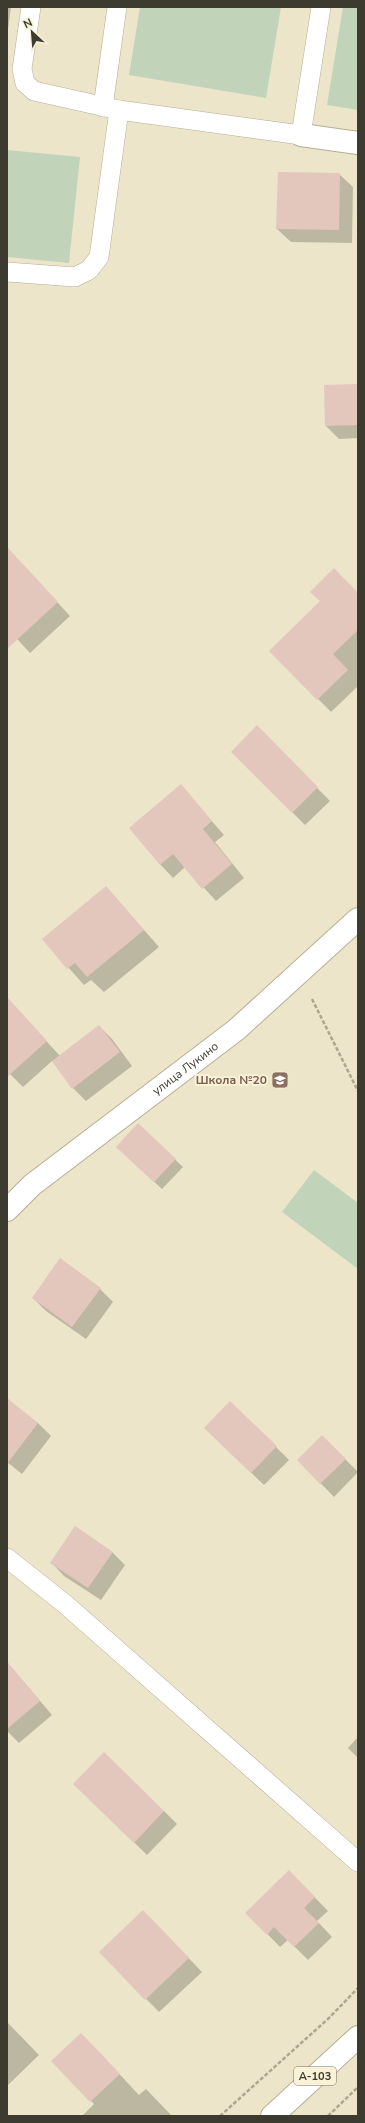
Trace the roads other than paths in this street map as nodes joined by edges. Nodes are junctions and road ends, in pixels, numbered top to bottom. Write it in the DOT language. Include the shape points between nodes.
graph roads {
  1 [pos="31,7"];
  2 [pos="117,7"];
  3 [pos="321,7"];
  4 [pos="111,108"];
  5 [pos="301,135"];
  6 [pos="358,143"];
  7 [pos="7,272"];
  8 [pos="358,919"];
  9 [pos="7,1210"];
  10 [pos="7,1558"];
  11 [pos="358,1862"];
  12 [pos="358,2037"];
  13 [pos="272,2116"];
  1 -- 4 [label="lane" via="22,69 25,83 34,92"];
  2 -- 4 [label="lane"];
  3 -- 5 [label="lane"];
  4 -- 5 [label="lane"];
  4 -- 7 [label="lane" via="99,257 90,270 75,277"];
  5 -- 6 [label="street"];
  8 -- 9 [label="street, улица Лукино" via="236,1030 32,1185"];
  10 -- 11 [label="lane" via="65,1604"];
  12 -- 13 [label="street, А-103"];
}
